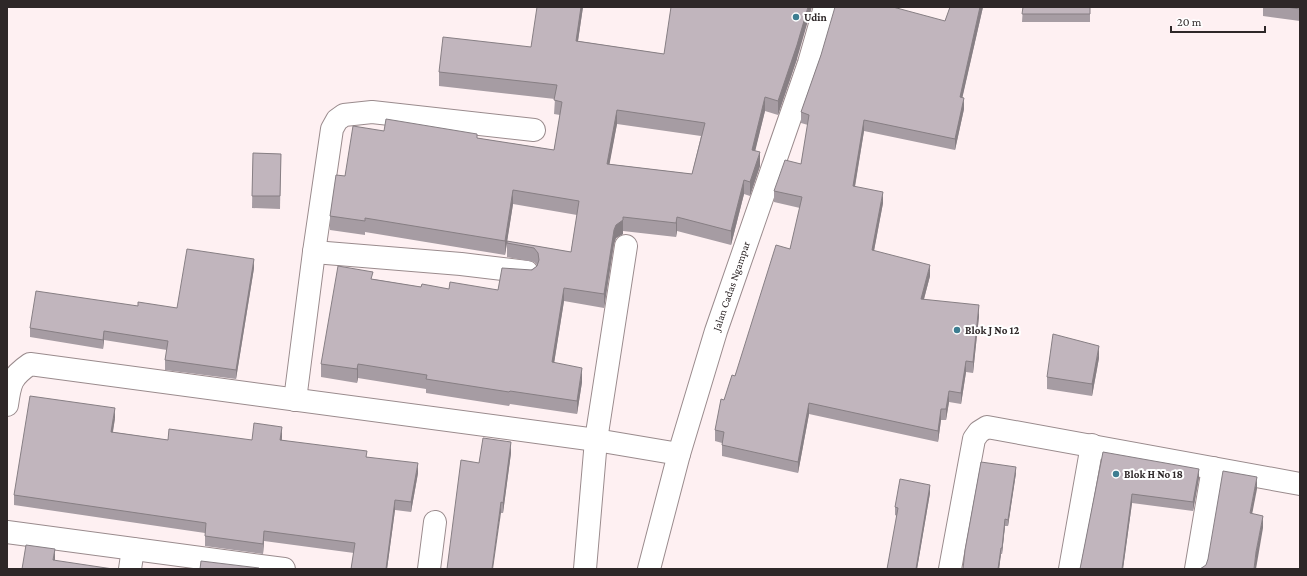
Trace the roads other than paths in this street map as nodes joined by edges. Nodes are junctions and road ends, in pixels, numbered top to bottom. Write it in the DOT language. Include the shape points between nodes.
graph roads {
  1 [pos="825,7"];
  2 [pos="534,130"];
  3 [pos="626,246"];
  4 [pos="314,252"];
  5 [pos="527,272"];
  6 [pos="295,400"];
  7 [pos="7,405"];
  8 [pos="596,440"];
  9 [pos="1092,445"];
  10 [pos="679,454"];
  11 [pos="1213,468"];
  12 [pos="1300,484"];
  13 [pos="435,522"];
  14 [pos="7,532"];
  15 [pos="132,559"];
  16 [pos="284,569"];
  17 [pos="429,569"];
  18 [pos="585,569"];
  19 [pos="649,569"];
  20 [pos="950,569"];
  21 [pos="1070,569"];
  22 [pos="1196,569"];
  1 -- 10 [label="street, Jalan Cadas Ngampar" via="809,63 716,331"];
  2 -- 4 [label="street" via="372,112 344,115 337,120 332,129"];
  3 -- 8 [label="street"];
  4 -- 5 [label="street"];
  4 -- 6 [label="street"];
  6 -- 7 [label="street" via="30,364 16,373 10,385"];
  6 -- 8 [label="street"];
  8 -- 10 [label="street"];
  8 -- 18 [label="street"];
  9 -- 11 [label="street"];
  9 -- 20 [label="street" via="987,428 979,432 974,439"];
  9 -- 21 [label="street"];
  10 -- 19 [label="street, Jalan Cadas Ngampar"];
  11 -- 12 [label="street"];
  11 -- 22 [label="street"];
  13 -- 17 [label="street"];
  14 -- 15 [label="street"];
  15 -- 16 [label="street"];
}
